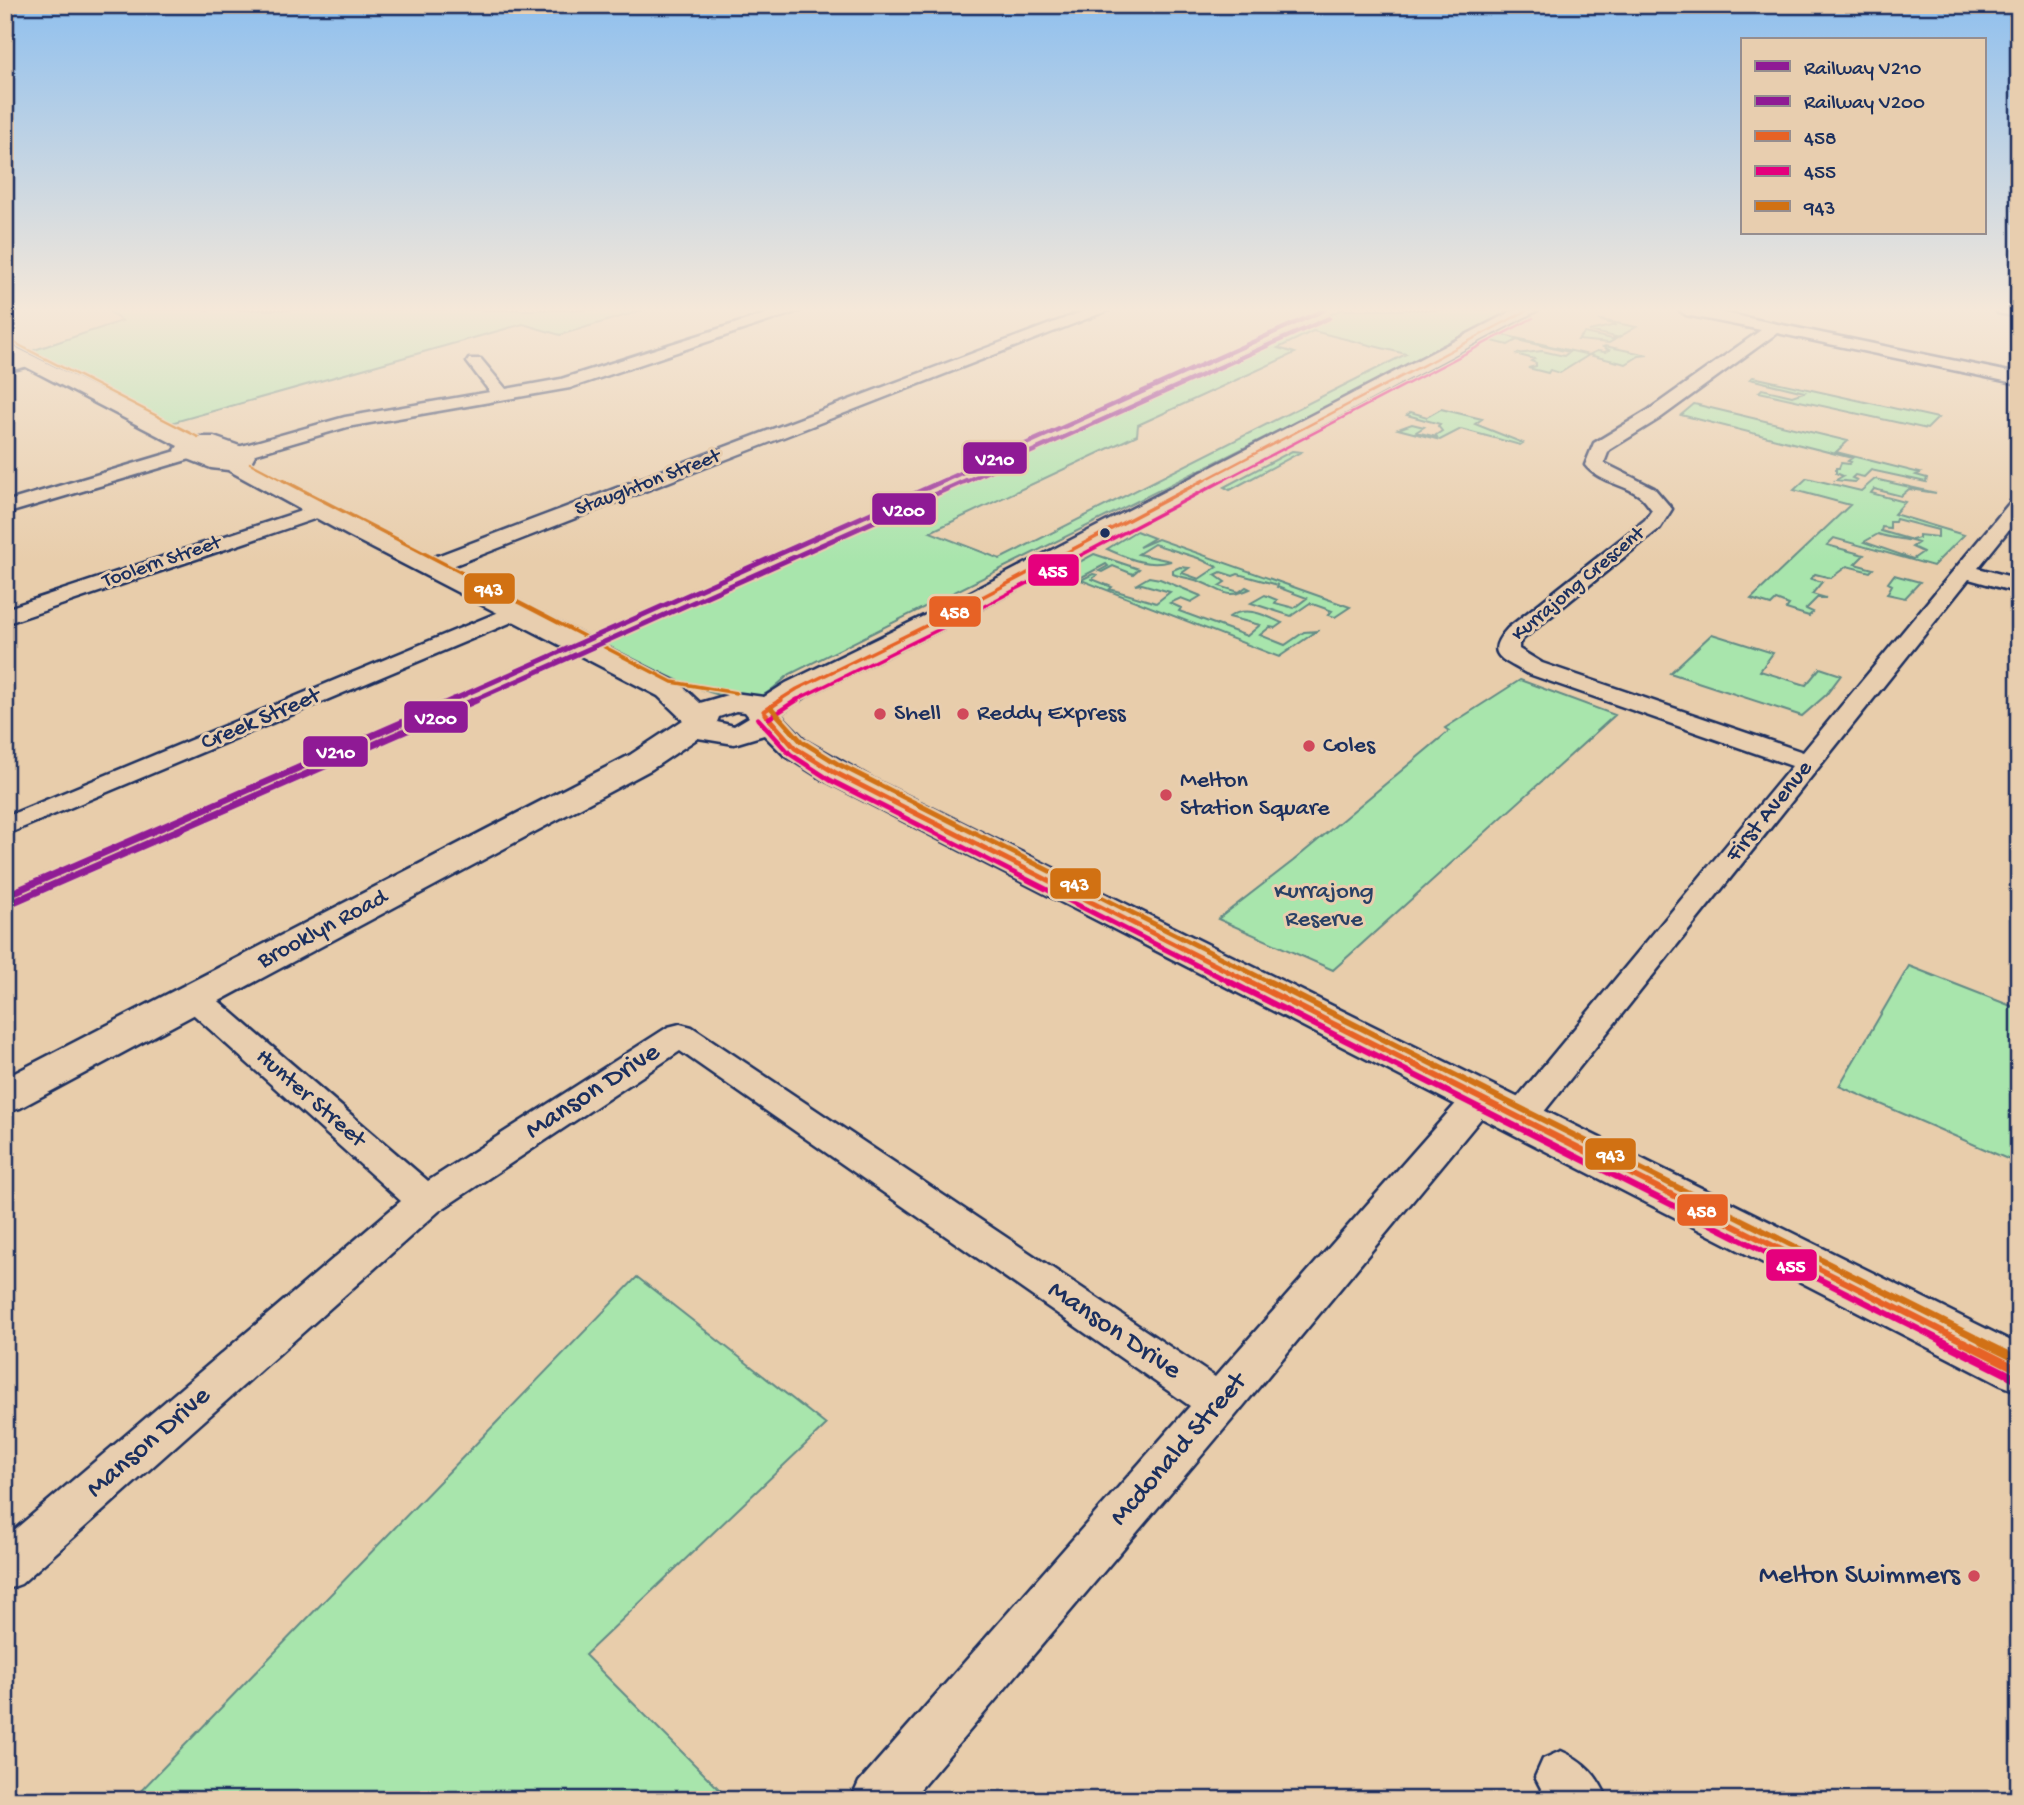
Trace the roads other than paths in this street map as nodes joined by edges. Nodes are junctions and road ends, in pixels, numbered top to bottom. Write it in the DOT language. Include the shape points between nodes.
graph roads {
  1 [pos="91,394"];
  2 [pos="500,394"];
  3 [pos="882,394"];
  4 [pos="1369,394"];
  5 [pos="1682,394"];
  6 [pos="192,449"];
  7 [pos="235,458"];
  8 [pos="2019,504"];
  9 [pos="5,508"];
  10 [pos="319,511"];
  11 [pos="429,567"];
  12 [pos="1964,571"];
  13 [pos="2019,586"];
  14 [pos="516,612"];
  15 [pos="5,617"];
  16 [pos="669,690"];
  17 [pos="752,707"];
  18 [pos="712,728"];
  19 [pos="804,756"];
  20 [pos="1810,763"];
  21 [pos="5,827"];
  22 [pos="195,998"];
  23 [pos="5,1097"];
  24 [pos="1500,1109"];
  25 [pos="426,1201"];
  26 [pos="2019,1370"];
  27 [pos="1220,1403"];
  28 [pos="5,1568"];
  29 [pos="877,1800"];
  1 -- 6 [label="street"];
  2 -- 7 [label="street" via="345,422"];
  3 -- 11 [label="street, Staughton Street"];
  4 -- 17 [label="street" via="950,614"];
  5 -- 20 [label="street, Kurrajong Crescent" via="1601,447 1594,464 1647,492 1662,509 1653,524 1516,633 1507,643 1507,652 1534,668"];
  6 -- 7 [label="street" via="219,463"];
  6 -- 9 [label="street"];
  7 -- 10 [label="street"];
  8 -- 12 [label="street, First Avenue"];
  10 -- 11 [label="street"];
  10 -- 15 [label="street, Toolern Street"];
  11 -- 14 [label="street"];
  12 -- 13 [label="street"];
  12 -- 20 [label="street, First Avenue"];
  14 -- 16 [label="street"];
  14 -- 21 [label="street, Creek Street"];
  16 -- 17 [label="street"];
  16 -- 18 [label="street"];
  17 -- 18 [label="street, Brooklyn Road" via="759,726 752,730"];
  17 -- 19 [label="street"];
  18 -- 19 [label="street"];
  18 -- 22 [label="street, Brooklyn Road"];
  19 -- 24 [label="street"];
  20 -- 24 [label="street, First Avenue"];
  22 -- 23 [label="street, Brooklyn Road"];
  22 -- 25 [label="street, Hunter Street"];
  24 -- 26 [label="street"];
  24 -- 27 [label="street, Mcdonald Street"];
  25 -- 27 [label="street, Manson Drive" via="680,1035"];
  25 -- 28 [label="street, Manson Drive"];
  27 -- 29 [label="street, Mcdonald Street"];
}
